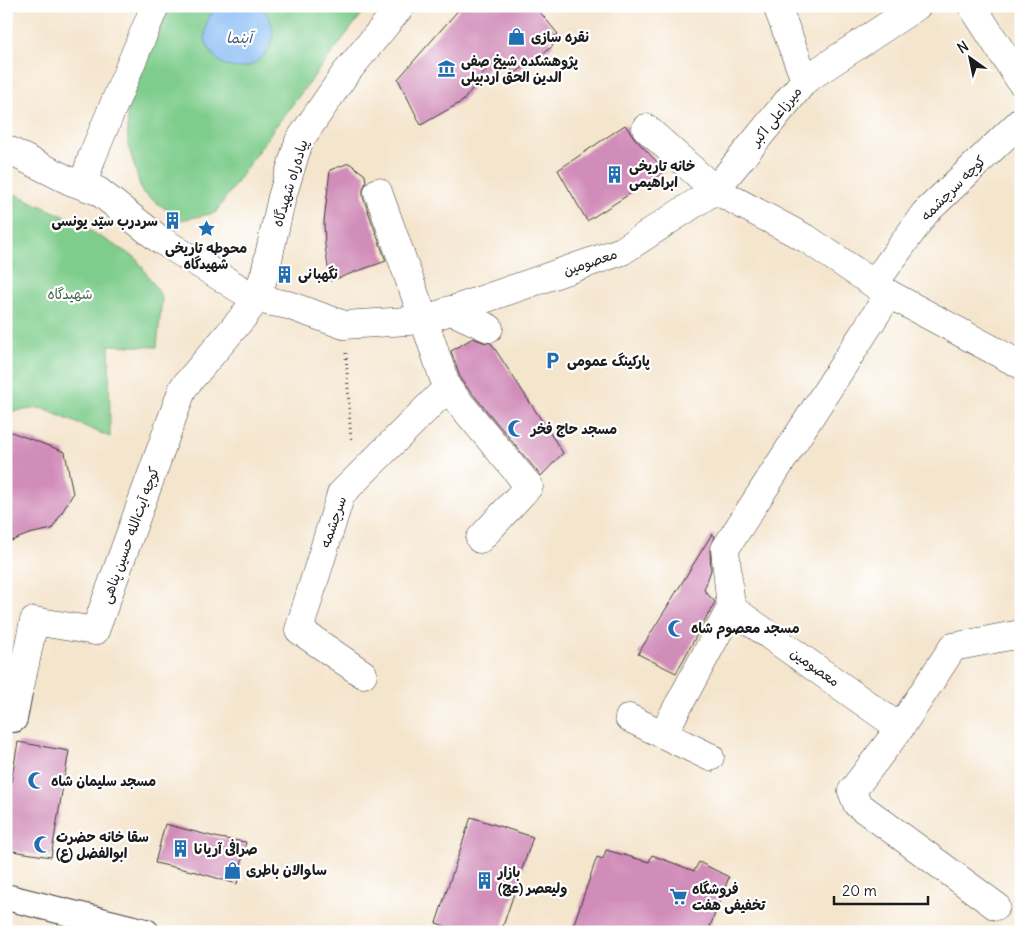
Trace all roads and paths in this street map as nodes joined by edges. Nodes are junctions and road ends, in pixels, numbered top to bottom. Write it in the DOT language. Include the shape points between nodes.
graph roads {
  1 [pos="155,6"];
  2 [pos="400,6"];
  3 [pos="777,6"];
  4 [pos="917,6"];
  5 [pos="972,6"];
  6 [pos="805,80"];
  7 [pos="1021,82"];
  8 [pos="1021,121"];
  9 [pos="646,128"];
  10 [pos="6,149"];
  11 [pos="83,185"];
  12 [pos="715,190"];
  13 [pos="378,192"];
  14 [pos="881,289"];
  15 [pos="256,299"];
  16 [pos="450,310"];
  17 [pos="424,320"];
  18 [pos="344,325"];
  19 [pos="489,328"];
  20 [pos="1021,365"];
  21 [pos="446,388"];
  22 [pos="352,450"];
  23 [pos="480,539"];
  24 [pos="731,608"];
  25 [pos="1021,639"];
  26 [pos="363,674"];
  27 [pos="20,687"];
  28 [pos="629,718"];
  29 [pos="6,719"];
  30 [pos="900,728"];
  31 [pos="663,734"];
  32 [pos="710,757"];
  33 [pos="6,897"];
  34 [pos="996,906"];
  35 [pos="146,932"];
  1 -- 11 [label="street"];
  2 -- 15 [label="street, پیاده‌راه شهیدگاه" via="345,74 299,141"];
  3 -- 6 [label="street, میرزاعلی اکبر"];
  4 -- 6 [label="street"];
  5 -- 7 [label="street"];
  6 -- 12 [label="street, میرزاعلی اکبر"];
  8 -- 14 [label="street, کوچه سرچشمه" via="925,214"];
  9 -- 12 [label="street"];
  10 -- 11 [label="street"];
  11 -- 15 [label="street" via="98,191 159,239"];
  12 -- 14 [label="street" via="807,239"];
  12 -- 16 [label="street, معصومین" via="622,251"];
  13 -- 17 [label="street"];
  14 -- 20 [label="street"];
  14 -- 24 [label="street" via="725,549"];
  15 -- 18 [label="street, معصومین" via="288,305"];
  15 -- 27 [label="street, کوچه آیت‌الله حسین پناهی" via="183,388 95,631 34,621"];
  16 -- 17 [label="street, معصومین"];
  16 -- 19 [label="street"];
  17 -- 18 [label="street, معصومین"];
  17 -- 21 [label="street"];
  18 -- 22 [label="path"];
  21 -- 23 [label="street" via="528,486"];
  21 -- 26 [label="street, سرچشمه" via="341,494 299,630"];
  24 -- 30 [label="street, معصومین"];
  24 -- 31 [label="street"];
  25 -- 30 [label="street" via="1015,634 953,647"];
  27 -- 29 [label="street, کوچه آیت‌الله حسین پناهی" via="14,719"];
  28 -- 31 [label="street"];
  30 -- 34 [label="street" via="852,790 857,804"];
  31 -- 32 [label="street"];
  33 -- 35 [label="street"];
}
